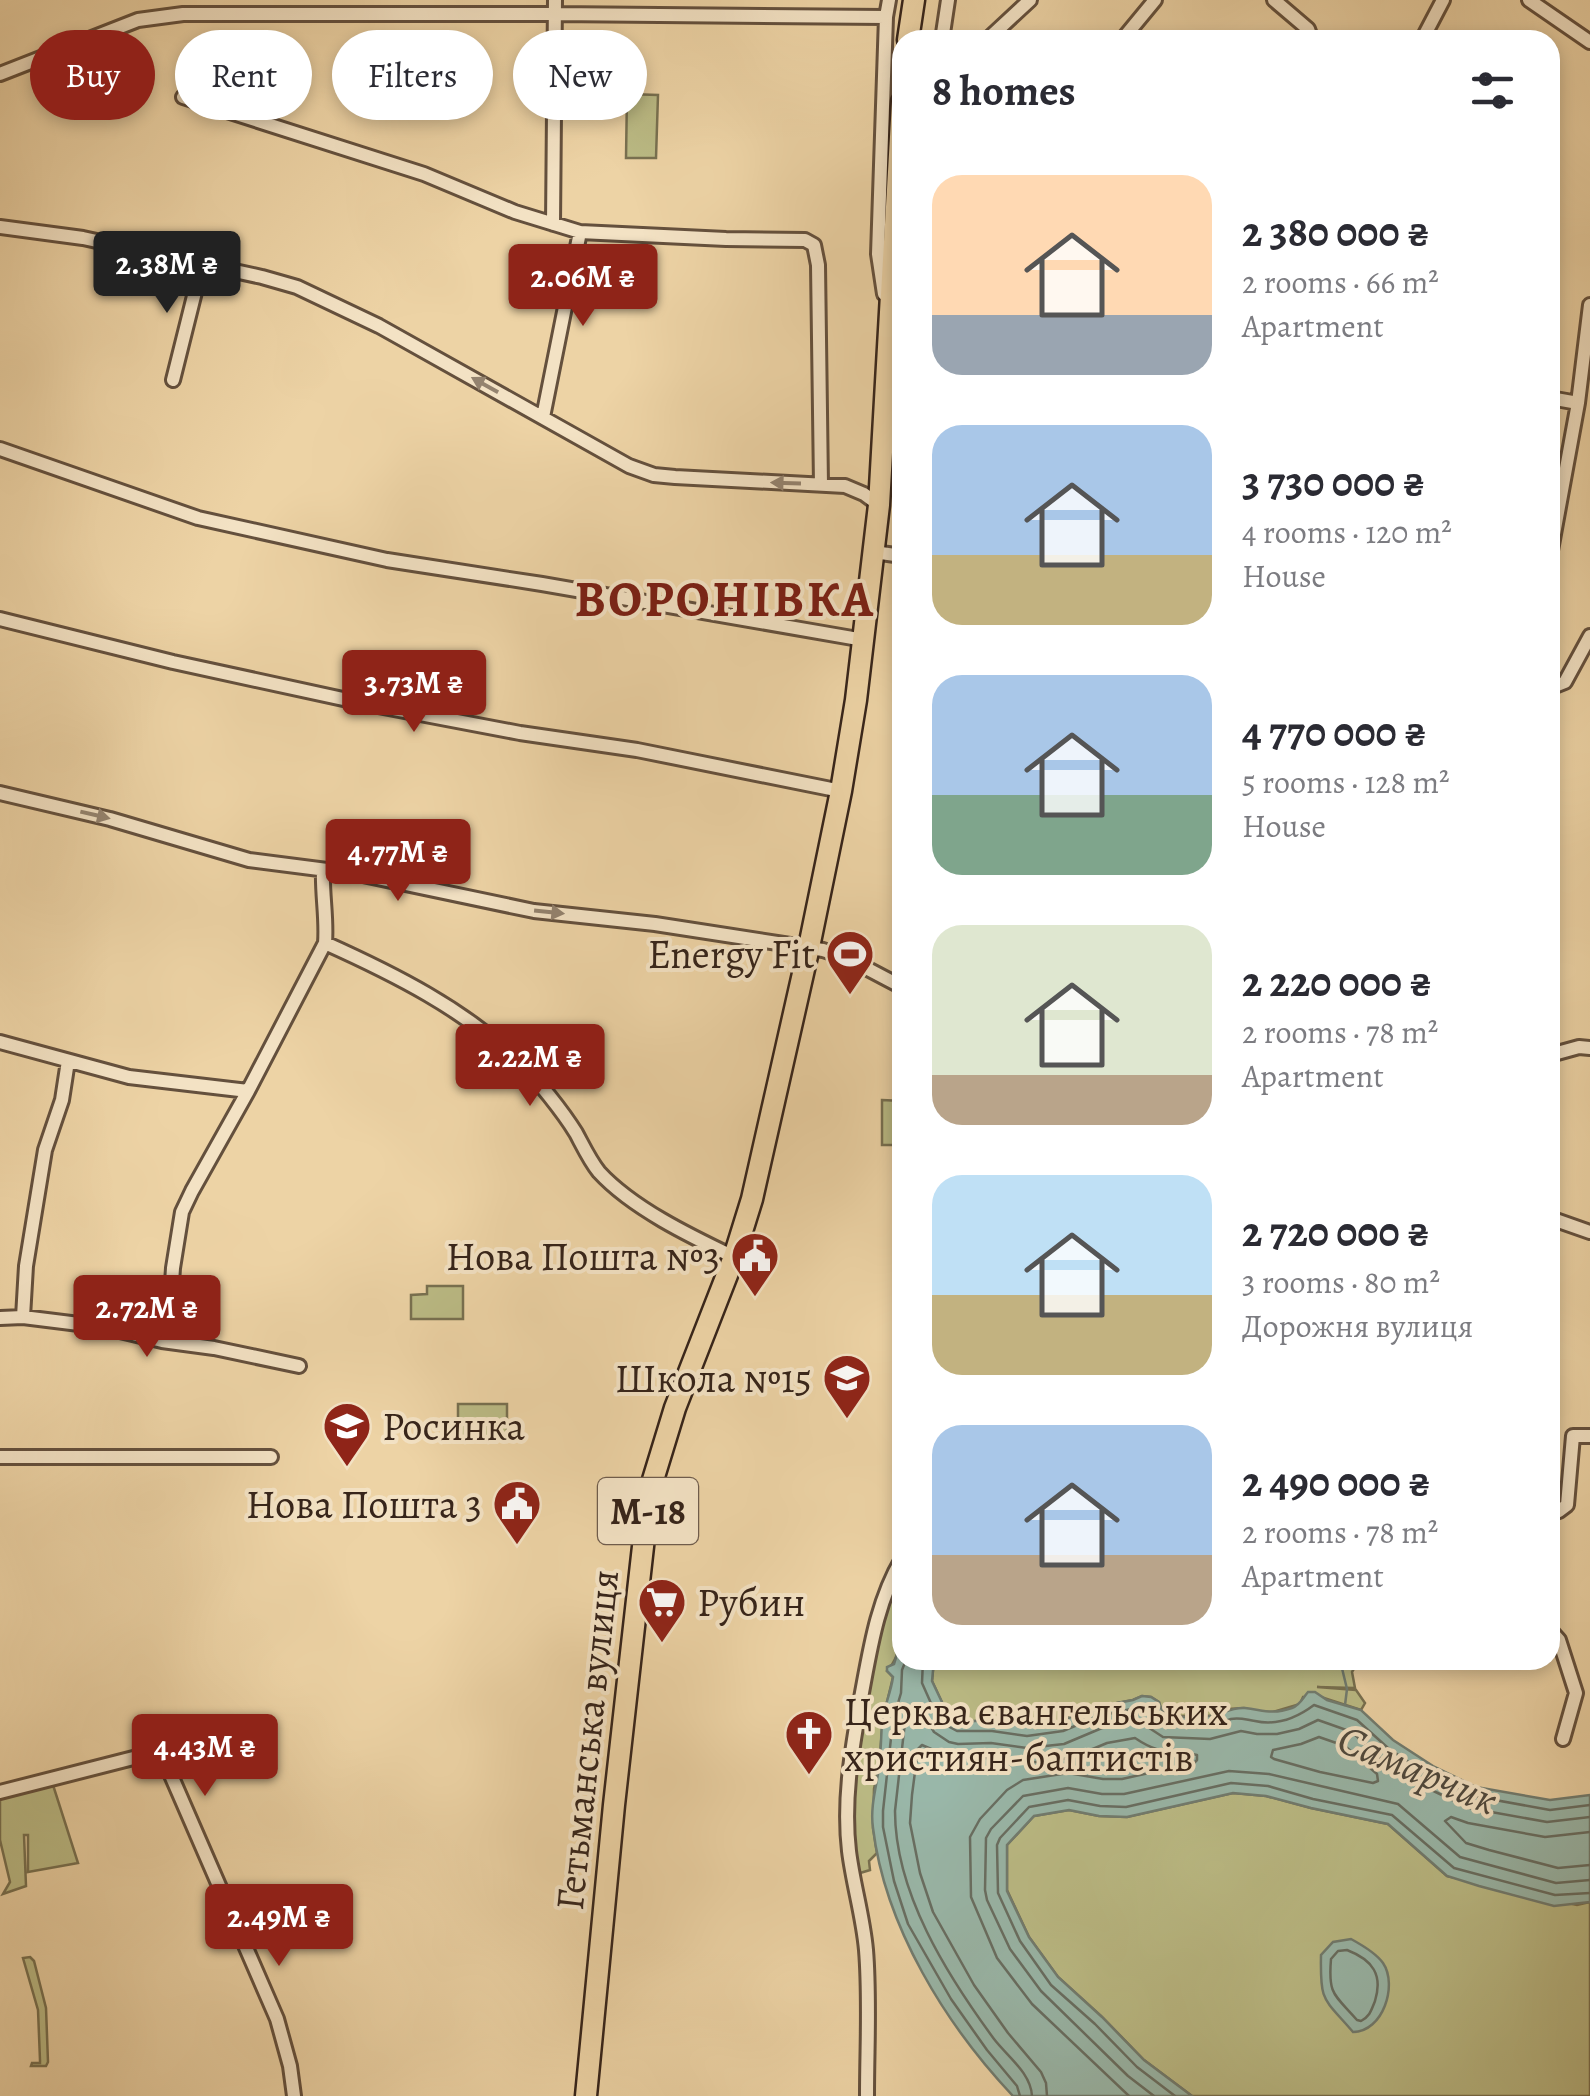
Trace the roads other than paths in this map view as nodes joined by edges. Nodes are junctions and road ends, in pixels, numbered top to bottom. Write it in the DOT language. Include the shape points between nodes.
graph roads {
  1 [pos="888,0"];
  2 [pos="914,0"];
  3 [pos="948,0"];
  4 [pos="1030,0"];
  5 [pos="1133,0"];
  6 [pos="1274,0"];
  7 [pos="1443,0"];
  8 [pos="1530,0"];
  9 [pos="1151,5"];
  10 [pos="555,7"];
  11 [pos="886,17"];
  12 [pos="910,30"];
  13 [pos="944,30"];
  14 [pos="998,30"];
  15 [pos="1130,30"];
  16 [pos="1308,30"];
  17 [pos="1427,30"];
  18 [pos="1590,42"];
  19 [pos="0,74"];
  20 [pos="255,120"];
  21 [pos="553,224"];
  22 [pos="0,227"];
  23 [pos="580,232"];
  24 [pos="892,262"];
  25 [pos="202,264"];
  26 [pos="1590,305"];
  27 [pos="892,319"];
  28 [pos="888,326"];
  29 [pos="172,380"];
  30 [pos="892,384"];
  31 [pos="1560,400"];
  32 [pos="1578,403"];
  33 [pos="892,405"];
  34 [pos="543,417"];
  35 [pos="0,449"];
  36 [pos="1560,483"];
  37 [pos="820,485"];
  38 [pos="878,505"];
  39 [pos="874,552"];
  40 [pos="892,555"];
  41 [pos="0,619"];
  42 [pos="1590,636"];
  43 [pos="864,640"];
  44 [pos="1560,686"];
  45 [pos="841,791"];
  46 [pos="0,793"];
  47 [pos="323,870"];
  48 [pos="325,943"];
  49 [pos="809,947"];
  50 [pos="892,982"];
  51 [pos="0,1042"];
  52 [pos="1590,1048"];
  53 [pos="1560,1052"];
  54 [pos="68,1062"];
  55 [pos="248,1091"];
  56 [pos="1560,1222"];
  57 [pos="1590,1232"];
  58 [pos="734,1257"];
  59 [pos="23,1317"];
  60 [pos="0,1318"];
  61 [pos="168,1342"];
  62 [pos="299,1366"];
  63 [pos="1590,1436"];
  64 [pos="271,1457"];
  65 [pos="0,1458"];
  66 [pos="1560,1512"];
  67 [pos="892,1577"];
  68 [pos="1560,1643"];
  69 [pos="1562,1739"];
  70 [pos="0,1792"];
  71 [pos="294,2096"];
  72 [pos="586,2096"];
  73 [pos="867,2096"];
  1 -- 11 [label="street"];
  2 -- 12 [label="highway"];
  3 -- 13 [label="street"];
  4 -- 14 [label="street"];
  5 -- 9 [label="street"];
  6 -- 16 [label="street"];
  7 -- 17 [label="street"];
  8 -- 18 [label="street"];
  9 -- 15 [label="street"];
  10 -- 11 [label="street"];
  10 -- 19 [label="street" via="183,14 138,20"];
  10 -- 21 [label="street"];
  11 -- 28 [label="street" via="878,254"];
  20 -- 21 [label="street"];
  21 -- 23 [label="street"];
  22 -- 25 [label="street"];
  23 -- 34 [label="street"];
  23 -- 37 [label="street" via="814,245"];
  24 -- 28 [label="highway, Гетьманська вулиця / М-18"];
  25 -- 29 [label="street"];
  34 -- 25 [label="street, one-way" via="335,303"];
  26 -- 32 [label="street"];
  27 -- 28 [label="street"];
  28 -- 30 [label="highway, Гетьманська вулиця / М-18"];
  31 -- 32 [label="street"];
  32 -- 36 [label="street"];
  33 -- 38 [label="highway, Гетьманська вулиця / М-18"];
  37 -- 34 [label="street, one-way" via="654,474"];
  35 -- 43 [label="street" via="198,518 349,552"];
  37 -- 38 [label="street" via="845,486"];
  38 -- 39 [label="highway, Гетьманська вулиця / М-18"];
  39 -- 40 [label="street"];
  39 -- 43 [label="highway, Гетьманська вулиця / М-18"];
  41 -- 45 [label="street" via="357,702"];
  42 -- 44 [label="street"];
  43 -- 45 [label="highway, Гетьманська вулиця / М-18"];
  45 -- 49 [label="highway, Гетьманська вулиця / М-18"];
  46 -- 47 [label="street, one-way" via="249,860"];
  47 -- 48 [label="street"];
  47 -- 49 [label="street, one-way" via="534,910"];
  48 -- 55 [label="street"];
  48 -- 58 [label="street" via="390,972 494,1040 532,1076 598,1170 636,1204"];
  49 -- 50 [label="street"];
  49 -- 58 [label="highway, Гетьманська вулиця / М-18"];
  51 -- 54 [label="street"];
  52 -- 53 [label="street"];
  54 -- 55 [label="street" via="129,1077"];
  54 -- 59 [label="street" via="45,1150"];
  55 -- 61 [label="street" via="182,1212"];
  56 -- 57 [label="street"];
  58 -- 72 [label="highway, Гетьманська вулиця / М-18" via="650,1492"];
  59 -- 60 [label="street"];
  59 -- 61 [label="street"];
  61 -- 62 [label="street"];
  63 -- 66 [label="street" via="1573,1436 1567,1505"];
  64 -- 65 [label="street"];
  67 -- 73 [label="street" via="868,1656 848,1796 849,1850 866,1952"];
  68 -- 69 [label="street" via="1576,1693"];
  70 -- 71 [label="street" via="160,1754 276,2018"];
}
